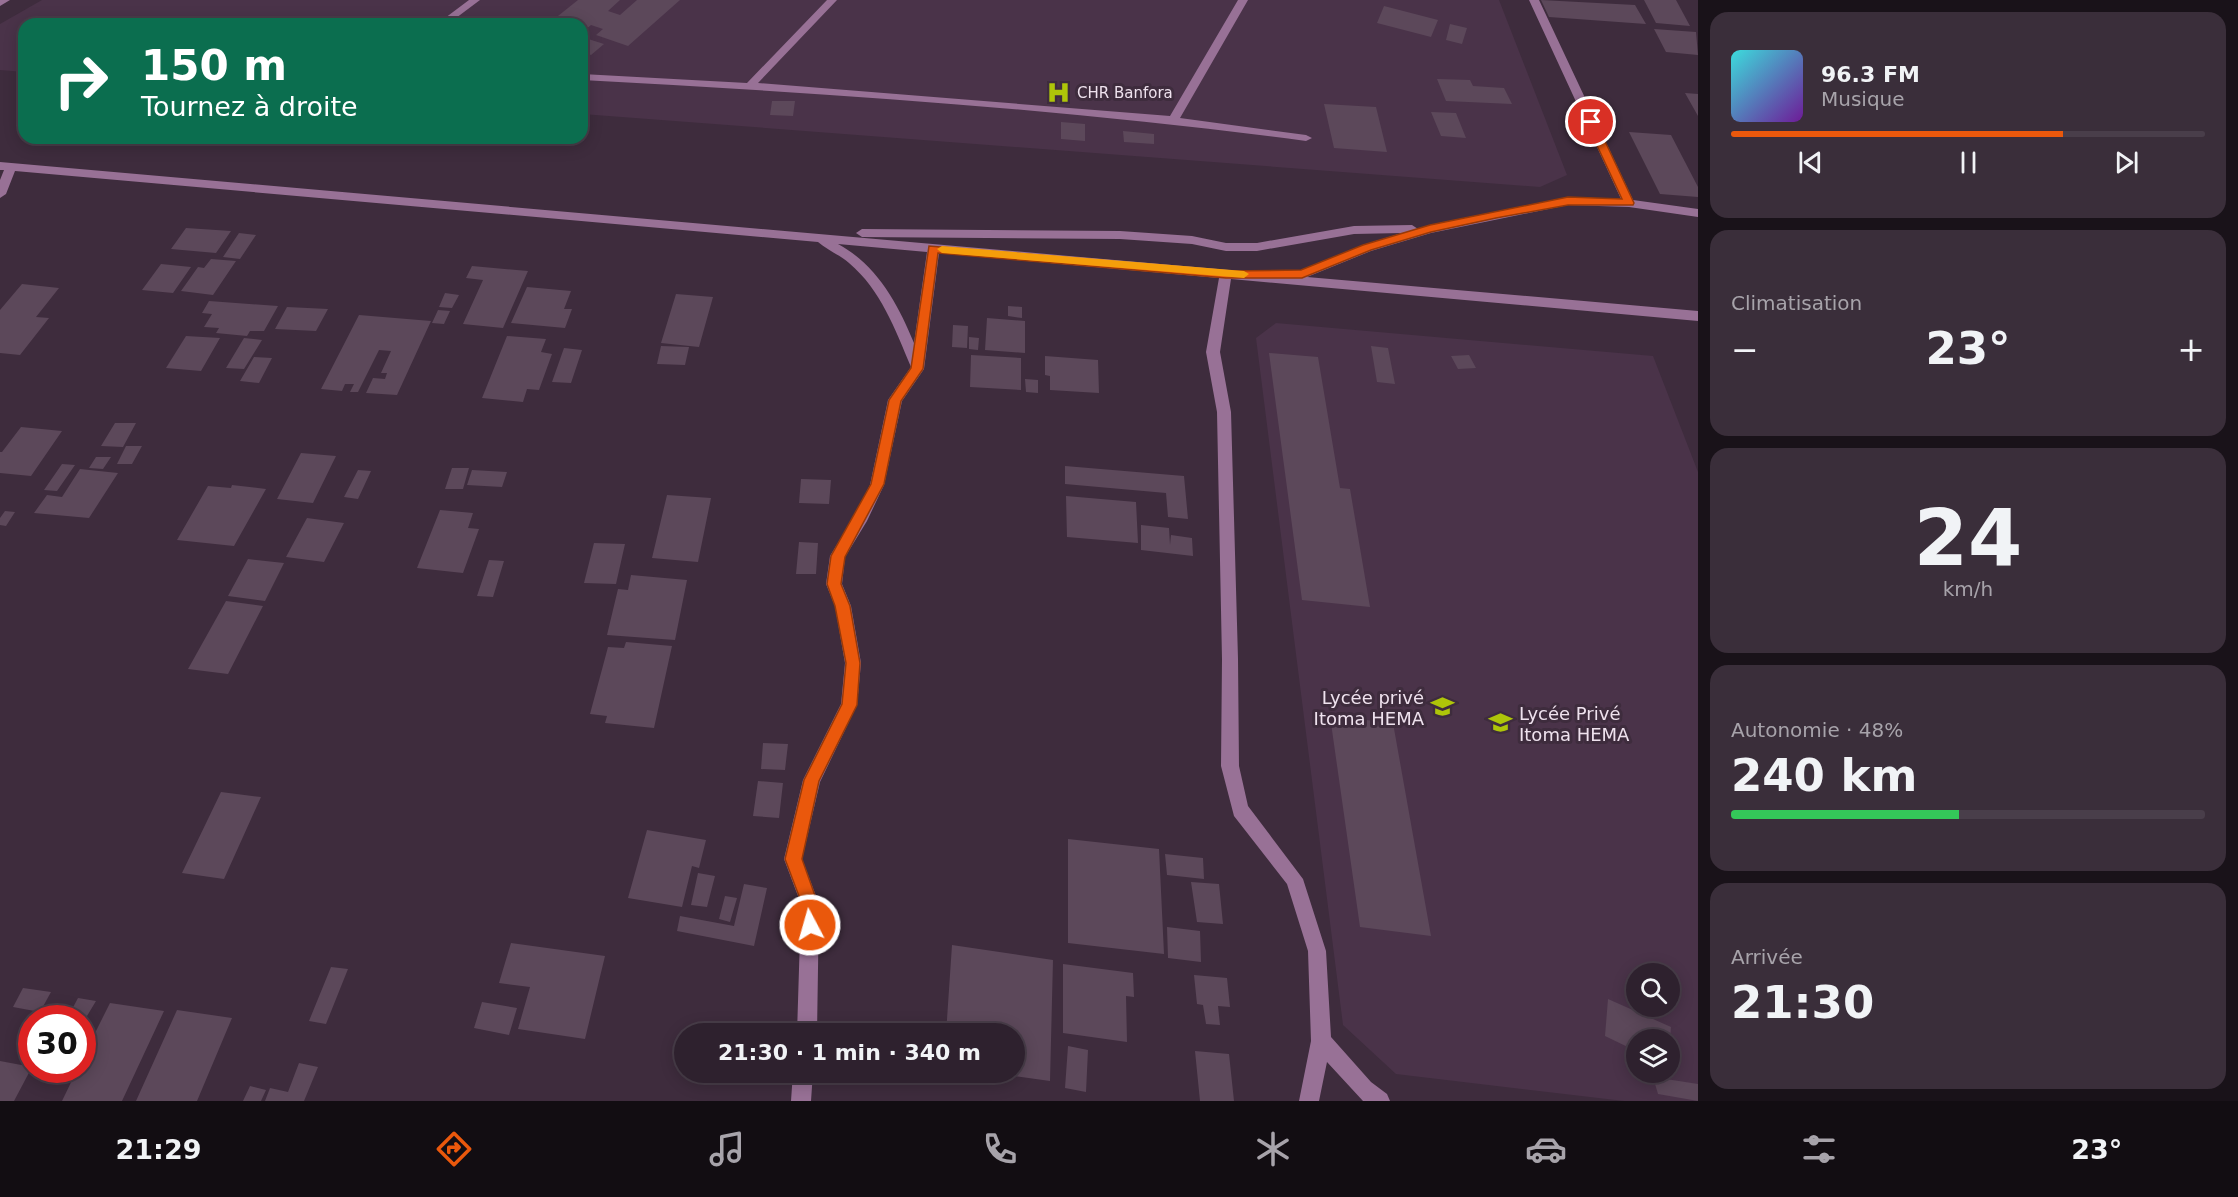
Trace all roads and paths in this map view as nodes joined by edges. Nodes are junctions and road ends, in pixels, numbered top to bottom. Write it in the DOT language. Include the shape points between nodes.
graph roads {
  1 [pos="5,0"];
  2 [pos="475,0"];
  3 [pos="832,0"];
  4 [pos="1243,0"];
  5 [pos="1534,0"];
  6 [pos="0,3"];
  7 [pos="450,18"];
  8 [pos="588,77"];
  9 [pos="750,86"];
  10 [pos="1173,120"];
  11 [pos="1306,138"];
  12 [pos="6,167"];
  13 [pos="0,194"];
  14 [pos="1629,203"];
  15 [pos="1698,213"];
  16 [pos="1430,229"];
  17 [pos="779,235"];
  18 [pos="818,238"];
  19 [pos="933,249"];
  20 [pos="1226,274"];
  21 [pos="1698,316"];
  22 [pos="917,369"];
  23 [pos="807,1023"];
  24 [pos="1321,1041"];
  25 [pos="802,1083"];
  26 [pos="801,1101"];
  27 [pos="1309,1101"];
  28 [pos="1380,1101"];
  1 -- 6 [label="street"];
  2 -- 7 [label="street"];
  3 -- 9 [label="street"];
  4 -- 10 [label="street"];
  5 -- 14 [label="street"];
  8 -- 9 [label="street"];
  9 -- 10 [label="street"];
  10 -- 11 [label="street"];
  12 -- 13 [label="street"];
  12 -- 17 [label="street"];
  14 -- 15 [label="street"];
  14 -- 16 [label="street" via="1568,201"];
  16 -- 17 [label="street" via="1354,230 1247,247 1120,235 1016,232"];
  16 -- 20 [label="street" via="1302,274"];
  17 -- 18 [label="street"];
  18 -- 19 [label="street"];
  18 -- 22 [label="street" via="854,260 879,288 901,325"];
  19 -- 20 [label="street"];
  19 -- 22 [label="street"];
  20 -- 21 [label="street"];
  20 -- 24 [label="street" via="1213,352 1224,412 1230,766 1240,810 1294,879 1317,951"];
  22 -- 23 [label="street" via="895,400 877,484 838,556 834,584 843,606 853,663 849,705 812,780 794,859 810,904"];
  24 -- 27 [label="street"];
  24 -- 28 [label="street"];
  25 -- 26 [label="street"];
}
